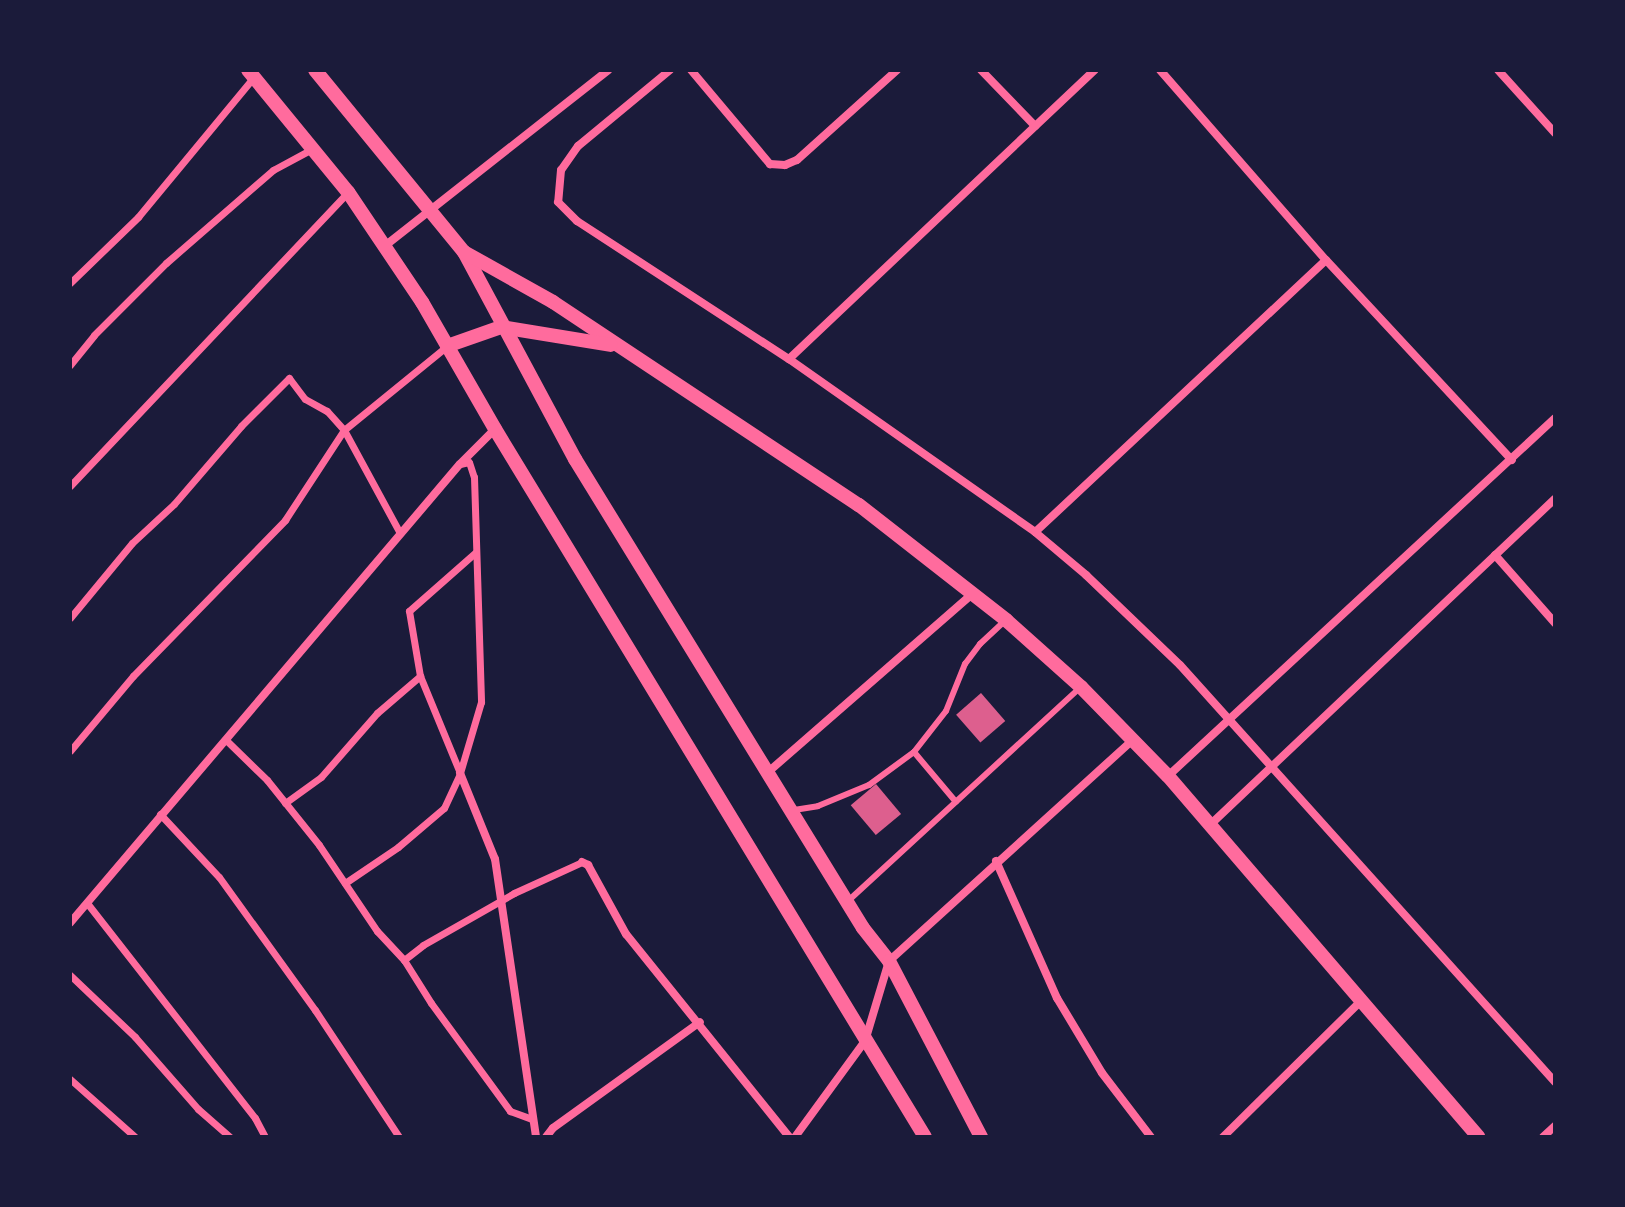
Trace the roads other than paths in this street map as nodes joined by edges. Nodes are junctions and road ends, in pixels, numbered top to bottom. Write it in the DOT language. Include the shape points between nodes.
graph roads {
  1 [pos="315,70"];
  2 [pos="608,70"];
  3 [pos="670,70"];
  4 [pos="691,70"];
  5 [pos="897,70"];
  6 [pos="981,70"];
  7 [pos="1095,70"];
  8 [pos="1160,70"];
  9 [pos="1498,70"];
  10 [pos="251,73"];
  11 [pos="1035,126"];
  12 [pos="1555,133"];
  13 [pos="312,149"];
  14 [pos="348,192"];
  15 [pos="433,210"];
  16 [pos="386,245"];
  17 [pos="464,252"];
  18 [pos="1326,260"];
  19 [pos="70,283"];
  20 [pos="501,327"];
  21 [pos="447,346"];
  22 [pos="616,346"];
  23 [pos="789,359"];
  24 [pos="70,365"];
  25 [pos="1555,418"];
  26 [pos="495,429"];
  27 [pos="344,430"];
  28 [pos="1512,460"];
  29 [pos="460,464"];
  30 [pos="70,486"];
  31 [pos="1555,499"];
  32 [pos="1035,532"];
  33 [pos="400,533"];
  34 [pos="476,552"];
  35 [pos="1495,555"];
  36 [pos="973,593"];
  37 [pos="70,618"];
  38 [pos="1006,620"];
  39 [pos="1555,623"];
  40 [pos="420,676"];
  41 [pos="1081,687"];
  42 [pos="1230,719"];
  43 [pos="1134,739"];
  44 [pos="227,741"];
  45 [pos="70,751"];
  46 [pos="914,752"];
  47 [pos="1270,765"];
  48 [pos="460,773"];
  49 [pos="767,773"];
  50 [pos="1168,776"];
  51 [pos="956,802"];
  52 [pos="285,803"];
  53 [pos="790,811"];
  54 [pos="160,814"];
  55 [pos="1211,824"];
  56 [pos="996,861"];
  57 [pos="582,862"];
  58 [pos="345,883"];
  59 [pos="501,902"];
  60 [pos="847,902"];
  61 [pos="87,903"];
  62 [pos="70,923"];
  63 [pos="404,960"];
  64 [pos="889,961"];
  65 [pos="70,975"];
  66 [pos="1363,998"];
  67 [pos="700,1022"];
  68 [pos="865,1041"];
  69 [pos="70,1079"];
  70 [pos="1555,1082"];
  71 [pos="532,1119"];
  72 [pos="1555,1126"];
  73 [pos="135,1137"];
  74 [pos="230,1137"];
  75 [pos="265,1137"];
  76 [pos="399,1137"];
  77 [pos="536,1137"];
  78 [pos="546,1137"];
  79 [pos="789,1137"];
  80 [pos="795,1137"];
  81 [pos="925,1137"];
  82 [pos="981,1137"];
  83 [pos="1151,1137"];
  84 [pos="1223,1137"];
  85 [pos="1479,1137"];
  86 [pos="1543,1137"];
  1 -- 15 [label="street"];
  2 -- 15 [label="street"];
  3 -- 23 [label="street" via="578,146 561,170 558,202 577,221"];
  4 -- 5 [label="street" via="770,164 785,165"];
  6 -- 11 [label="street"];
  7 -- 11 [label="street"];
  8 -- 18 [label="street"];
  9 -- 12 [label="street"];
  10 -- 13 [label="street"];
  10 -- 19 [label="street" via="138,217"];
  11 -- 23 [label="street"];
  13 -- 14 [label="street"];
  13 -- 24 [label="street" via="273,170 166,263"];
  14 -- 16 [label="street"];
  14 -- 30 [label="street"];
  15 -- 16 [label="street"];
  15 -- 17 [label="street"];
  16 -- 21 [label="street"];
  17 -- 20 [label="street"];
  17 -- 22 [label="street" via="553,302"];
  18 -- 28 [label="street"];
  18 -- 32 [label="street"];
  20 -- 21 [label="street"];
  20 -- 22 [label="street"];
  20 -- 49 [label="street" via="575,459"];
  21 -- 26 [label="street"];
  21 -- 27 [label="street"];
  22 -- 36 [label="street" via="859,505"];
  23 -- 32 [label="street"];
  25 -- 28 [label="street"];
  26 -- 29 [label="street"];
  26 -- 68 [label="street"];
  27 -- 33 [label="street"];
  27 -- 37 [label="street" via="327,411 305,399 289,378 132,543"];
  27 -- 45 [label="street" via="285,520 133,676"];
  28 -- 42 [label="street"];
  29 -- 33 [label="street"];
  29 -- 34 [label="street" via="469,462 473,469"];
  31 -- 35 [label="street"];
  32 -- 42 [label="street" via="1141,627"];
  33 -- 44 [label="street"];
  34 -- 40 [label="street" via="409,611"];
  34 -- 48 [label="street" via="481,702"];
  35 -- 39 [label="street"];
  35 -- 47 [label="street"];
  36 -- 38 [label="street"];
  36 -- 49 [label="street"];
  38 -- 41 [label="street"];
  38 -- 46 [label="lane" via="972,654 946,711"];
  40 -- 48 [label="street"];
  40 -- 52 [label="street" via="377,713 321,777"];
  41 -- 43 [label="street"];
  41 -- 51 [label="lane"];
  42 -- 47 [label="street"];
  42 -- 50 [label="street"];
  43 -- 50 [label="street"];
  43 -- 56 [label="street"];
  44 -- 52 [label="street"];
  44 -- 54 [label="street"];
  46 -- 51 [label="lane"];
  46 -- 53 [label="lane" via="844,797"];
  47 -- 55 [label="street"];
  47 -- 70 [label="street"];
  48 -- 58 [label="street" via="444,808"];
  48 -- 59 [label="street" via="495,859"];
  49 -- 53 [label="street"];
  50 -- 55 [label="street"];
  51 -- 60 [label="lane"];
  52 -- 58 [label="street"];
  53 -- 60 [label="street"];
  54 -- 61 [label="street"];
  54 -- 76 [label="street" via="219,877"];
  55 -- 66 [label="street"];
  56 -- 64 [label="street"];
  56 -- 83 [label="street" via="1057,998 1102,1073"];
  57 -- 59 [label="street"];
  57 -- 67 [label="street" via="626,934"];
  58 -- 63 [label="street"];
  59 -- 63 [label="street"];
  59 -- 71 [label="street" via="517,1025 533,1096"];
  60 -- 64 [label="street"];
  61 -- 62 [label="street"];
  61 -- 75 [label="street"];
  63 -- 71 [label="street" via="510,1111"];
  64 -- 68 [label="street"];
  64 -- 82 [label="street"];
  65 -- 74 [label="street"];
  66 -- 84 [label="street"];
  66 -- 85 [label="street"];
  67 -- 78 [label="street"];
  67 -- 79 [label="street"];
  68 -- 80 [label="street"];
  68 -- 81 [label="street"];
  69 -- 73 [label="street"];
  71 -- 77 [label="street"];
  72 -- 86 [label="street"];
}
